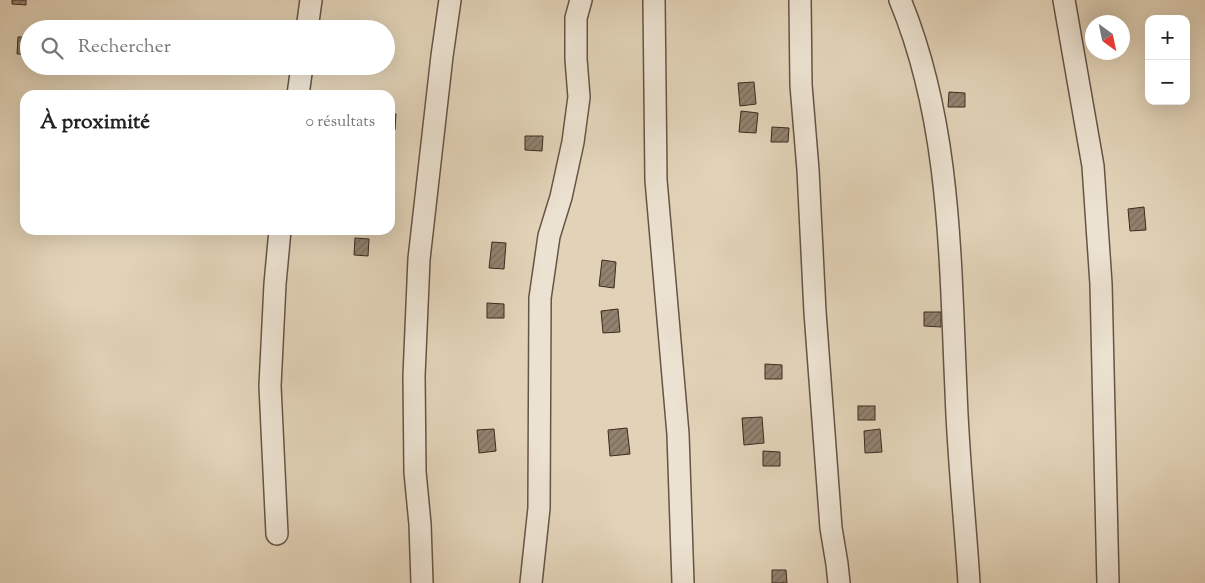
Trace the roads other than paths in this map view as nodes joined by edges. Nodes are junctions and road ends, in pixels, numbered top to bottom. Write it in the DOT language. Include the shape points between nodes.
graph roads {
  1 [pos="311,0"];
  2 [pos="450,0"];
  3 [pos="581,0"];
  4 [pos="654,0"];
  5 [pos="800,0"];
  6 [pos="900,0"];
  7 [pos="1064,0"];
  8 [pos="308,20"];
  9 [pos="301,75"];
  10 [pos="299,90"];
  11 [pos="280,235"];
  12 [pos="277,534"];
  13 [pos="422,583"];
  14 [pos="531,583"];
  15 [pos="684,583"];
  16 [pos="839,583"];
  17 [pos="969,583"];
  18 [pos="1108,583"];
  1 -- 8 [label="street"];
  2 -- 13 [label="street" via="419,258 414,376"];
  3 -- 14 [label="street" via="576,18 579,97 573,142 549,236 540,298 539,508"];
  4 -- 15 [label="street" via="656,180 678,434"];
  5 -- 16 [label="street" via="801,85 814,312 830,518"];
  6 -- 17 [label="street" via="927,80 945,181 958,448"];
  7 -- 18 [label="street" via="1093,166 1101,284"];
  9 -- 10 [label="street"];
  11 -- 12 [label="street" via="270,386"];
}
